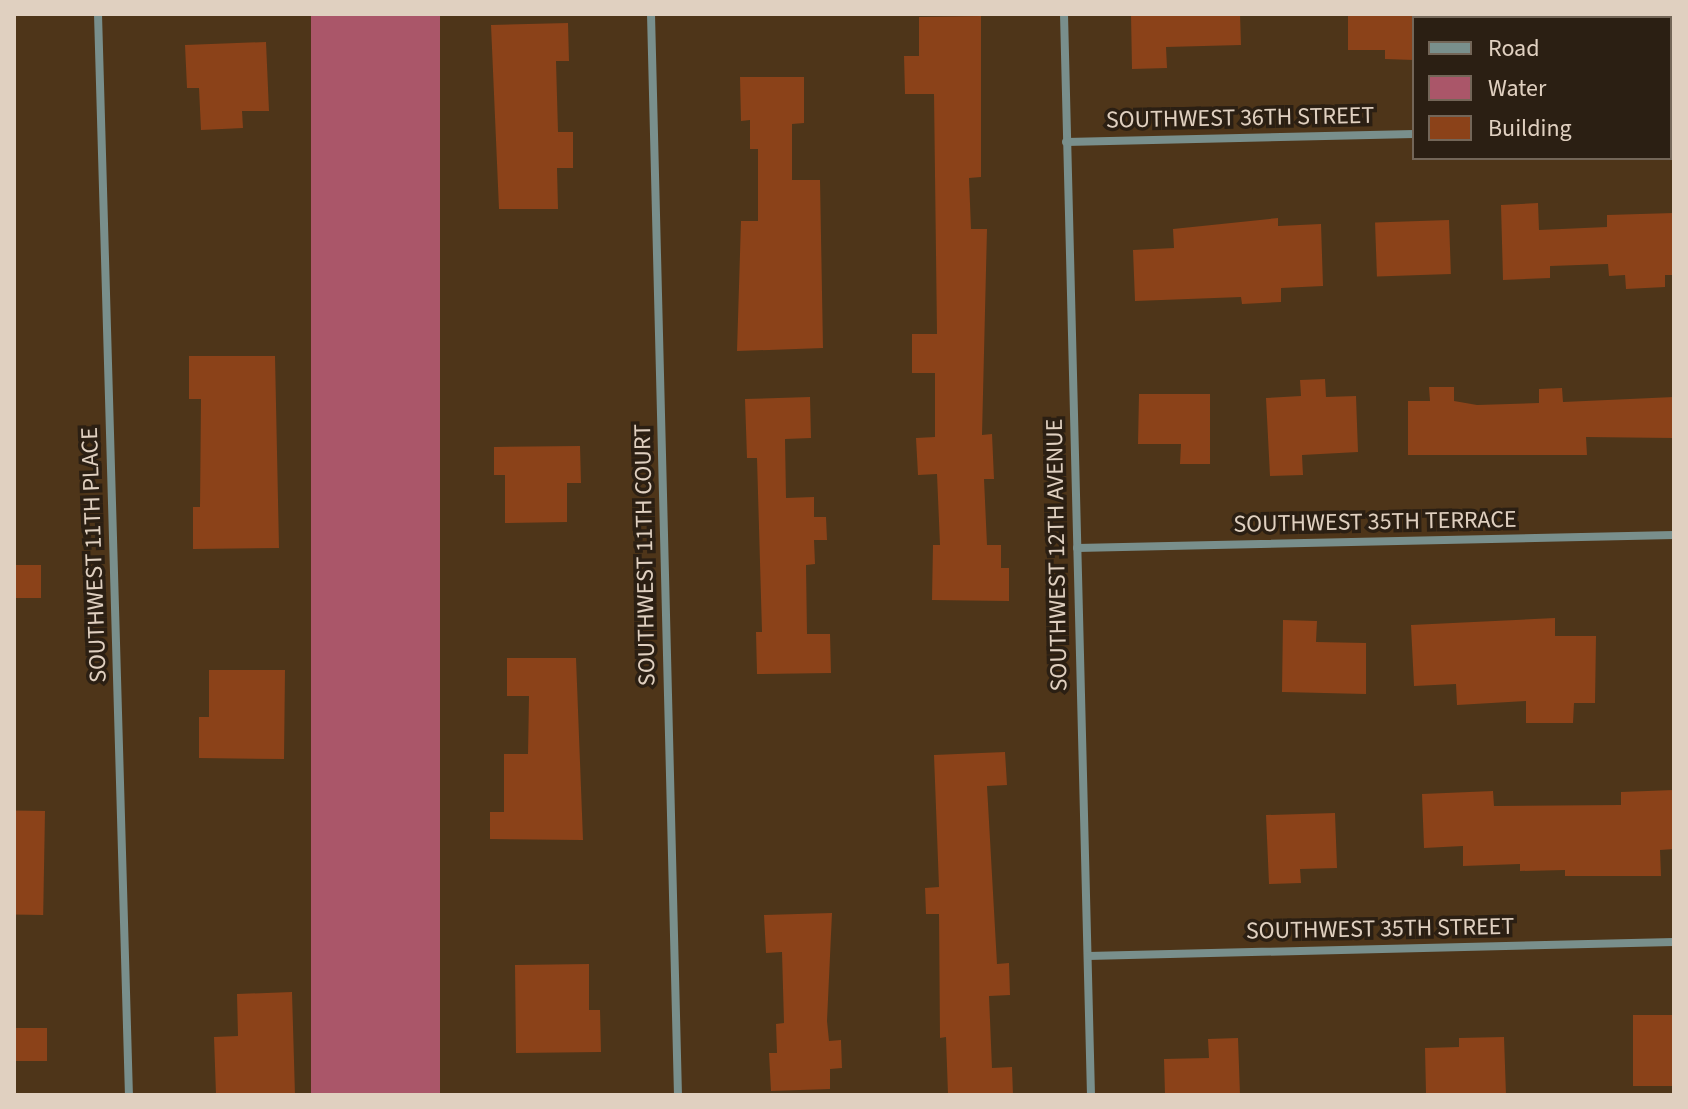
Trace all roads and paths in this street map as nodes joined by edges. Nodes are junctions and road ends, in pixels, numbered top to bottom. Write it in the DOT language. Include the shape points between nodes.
graph roads {
  1 [pos="98,14"];
  2 [pos="651,14"];
  3 [pos="1064,14"];
  4 [pos="1412,134"];
  5 [pos="1066,142"];
  6 [pos="1674,535"];
  7 [pos="1077,548"];
  8 [pos="1674,942"];
  9 [pos="1088,956"];
  10 [pos="129,1095"];
  11 [pos="678,1095"];
  12 [pos="1091,1095"];
  1 -- 10 [label="street, SOUTHWEST 11TH PLACE"];
  2 -- 11 [label="street, SOUTHWEST 11TH COURT"];
  3 -- 5 [label="street, SOUTHWEST 12TH AVENUE"];
  4 -- 5 [label="street, SOUTHWEST 36TH STREET"];
  5 -- 7 [label="street, SOUTHWEST 12TH AVENUE"];
  6 -- 7 [label="street, SOUTHWEST 35TH TERRACE"];
  7 -- 9 [label="street, SOUTHWEST 12TH AVENUE"];
  8 -- 9 [label="street, SOUTHWEST 35TH STREET"];
  9 -- 12 [label="street, SOUTHWEST 12TH AVENUE"];
}
